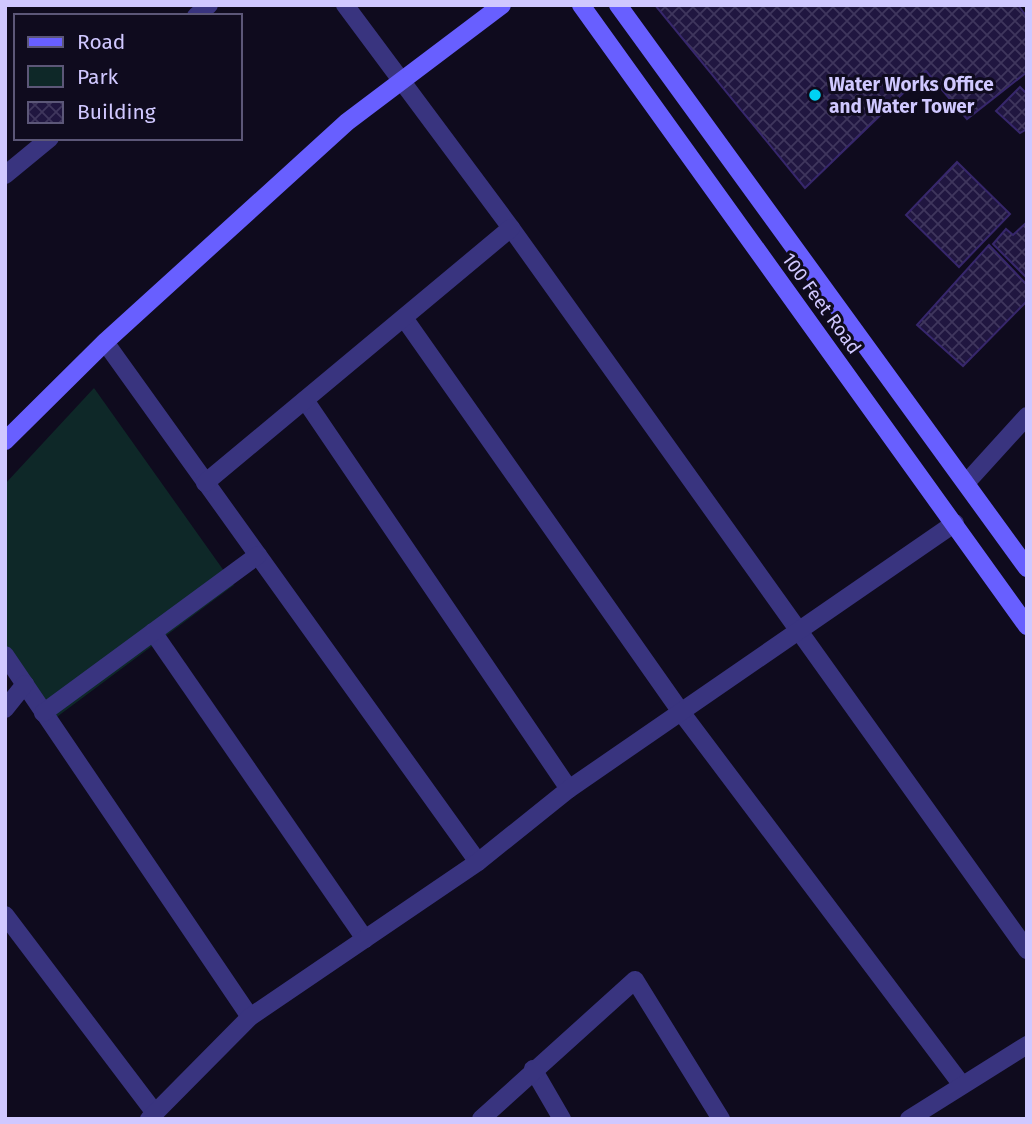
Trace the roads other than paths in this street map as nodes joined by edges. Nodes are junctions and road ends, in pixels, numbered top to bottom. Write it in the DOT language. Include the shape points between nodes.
graph roads {
  1 [pos="345,5"];
  2 [pos="502,5"];
  3 [pos="582,5"];
  4 [pos="618,5"];
  5 [pos="400,82"];
  6 [pos="48,140"];
  7 [pos="5,175"];
  8 [pos="511,228"];
  9 [pos="404,318"];
  10 [pos="105,342"];
  11 [pos="306,400"];
  12 [pos="1027,416"];
  13 [pos="5,441"];
  14 [pos="967,482"];
  15 [pos="205,483"];
  16 [pos="955,523"];
  17 [pos="258,555"];
  18 [pos="1027,568"];
  19 [pos="1027,626"];
  20 [pos="800,628"];
  21 [pos="153,632"];
  22 [pos="5,655"];
  23 [pos="25,684"];
  24 [pos="5,709"];
  25 [pos="681,712"];
  26 [pos="43,713"];
  27 [pos="569,789"];
  28 [pos="478,862"];
  29 [pos="5,915"];
  30 [pos="365,939"];
  31 [pos="1027,950"];
  32 [pos="250,1017"];
  33 [pos="1027,1045"];
  34 [pos="533,1069"];
  35 [pos="962,1085"];
  36 [pos="152,1116"];
  37 [pos="481,1119"];
  38 [pos="562,1119"];
  39 [pos="721,1119"];
  40 [pos="909,1119"];
  1 -- 5 [label="street"];
  2 -- 5 [label="main road"];
  3 -- 16 [label="main road, 100 Feet Road"];
  4 -- 14 [label="main road, 100 Feet Road"];
  5 -- 8 [label="street"];
  5 -- 10 [label="main road" via="347,122"];
  6 -- 7 [label="street"];
  8 -- 9 [label="street"];
  8 -- 20 [label="street"];
  9 -- 11 [label="street"];
  9 -- 25 [label="street"];
  10 -- 13 [label="main road"];
  10 -- 15 [label="street"];
  11 -- 15 [label="street"];
  11 -- 27 [label="street"];
  12 -- 14 [label="street"];
  14 -- 18 [label="main road, 100 Feet Road"];
  15 -- 17 [label="street"];
  16 -- 19 [label="main road, 100 Feet Road"];
  16 -- 20 [label="street"];
  17 -- 21 [label="street"];
  17 -- 28 [label="street"];
  20 -- 25 [label="street"];
  20 -- 31 [label="street"];
  21 -- 26 [label="street"];
  21 -- 30 [label="street"];
  22 -- 23 [label="street"];
  23 -- 24 [label="street"];
  23 -- 26 [label="street"];
  25 -- 27 [label="street"];
  25 -- 35 [label="street"];
  26 -- 32 [label="street"];
  27 -- 28 [label="street"];
  28 -- 30 [label="street"];
  29 -- 36 [label="street"];
  30 -- 32 [label="street"];
  32 -- 36 [label="street"];
  33 -- 35 [label="street"];
  34 -- 37 [label="street"];
  34 -- 38 [label="street"];
  34 -- 39 [label="street" via="635,981"];
  35 -- 40 [label="street"];
}
